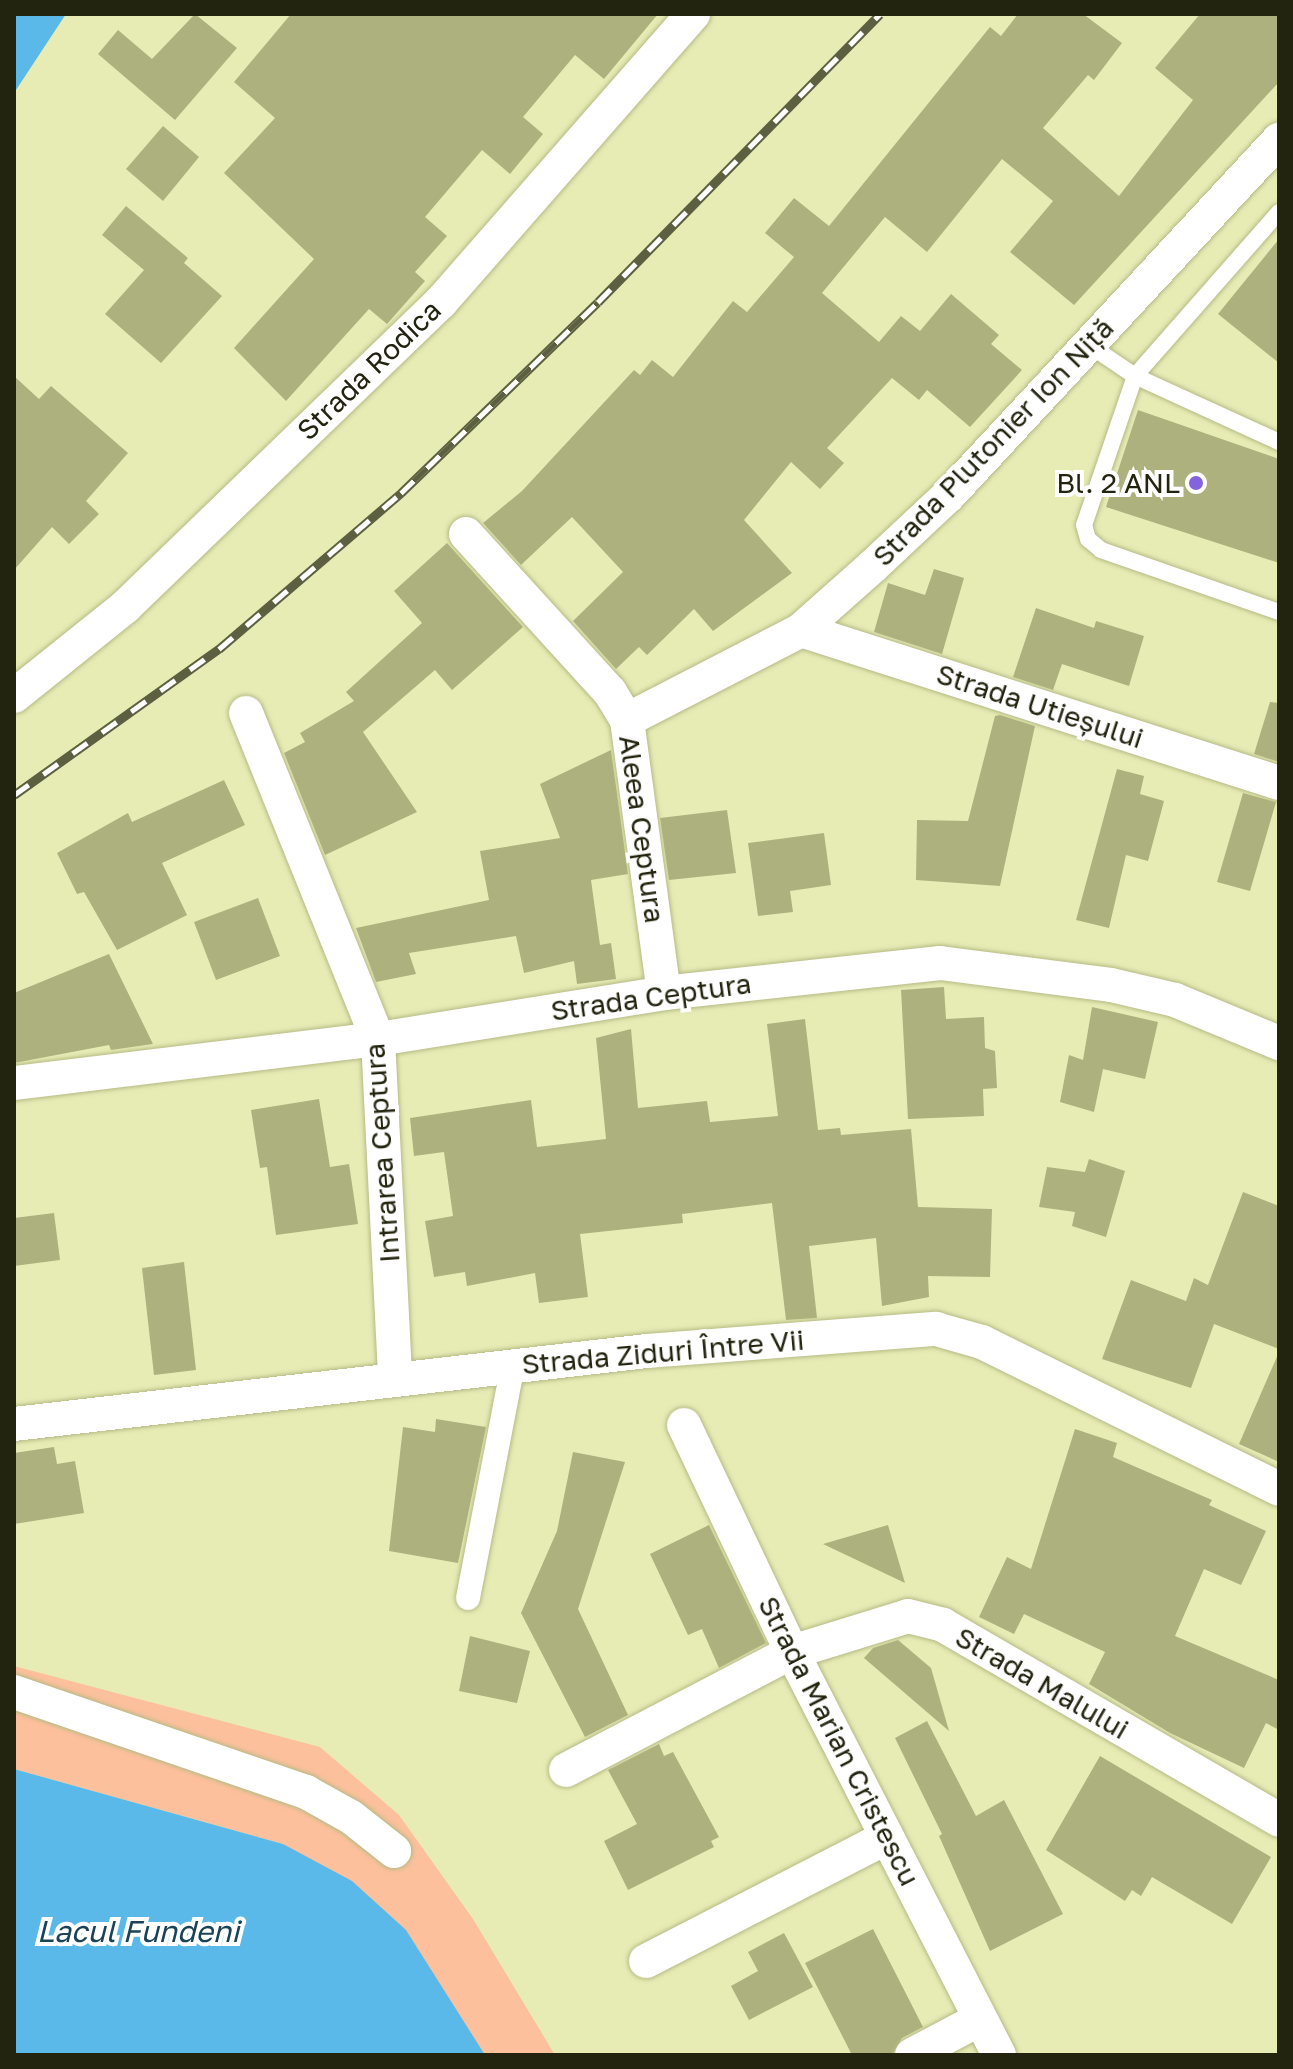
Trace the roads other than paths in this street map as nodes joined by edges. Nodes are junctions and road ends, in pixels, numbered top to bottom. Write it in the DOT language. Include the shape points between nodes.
graph roads {
  1 [pos="693,14"];
  2 [pos="1279,140"];
  3 [pos="1279,212"];
  4 [pos="1089,345"];
  5 [pos="1135,376"];
  6 [pos="1279,442"];
  7 [pos="466,534"];
  8 [pos="1279,612"];
  9 [pos="801,630"];
  10 [pos="14,696"];
  11 [pos="246,713"];
  12 [pos="627,720"];
  13 [pos="1279,783"];
  14 [pos="664,993"];
  15 [pos="378,1039"];
  16 [pos="1279,1043"];
  17 [pos="14,1083"];
  18 [pos="513,1365"];
  19 [pos="395,1377"];
  20 [pos="14,1424"];
  21 [pos="684,1425"];
  22 [pos="1279,1489"];
  23 [pos="468,1598"];
  24 [pos="792,1652"];
  25 [pos="14,1692"];
  26 [pos="566,1770"];
  27 [pos="1279,1820"];
  28 [pos="887,1837"];
  29 [pos="394,1851"];
  30 [pos="646,1961"];
  31 [pos="980,2019"];
  32 [pos="912,2055"];
  33 [pos="999,2055"];
  1 -- 10 [label="street, Strada Rodica" via="441,302 125,607"];
  2 -- 4 [label="street, Strada Plutonier Ion Niță"];
  3 -- 5 [label="lane"];
  4 -- 5 [label="lane"];
  4 -- 9 [label="street, Strada Plutonier Ion Niță" via="949,495"];
  5 -- 6 [label="lane"];
  5 -- 8 [label="lane" via="1084,525 1088,539 1101,550"];
  7 -- 12 [label="street, Aleea Ceptura" via="610,692"];
  9 -- 12 [label="street, Strada Plutonier Ion Niță"];
  9 -- 13 [label="street, Strada Utieșului"];
  11 -- 15 [label="street, Intrarea Ceptura"];
  12 -- 14 [label="street, Aleea Ceptura"];
  14 -- 15 [label="street, Strada Ceptura"];
  14 -- 16 [label="street, Strada Ceptura" via="891,966 997,967 1175,1000"];
  15 -- 17 [label="street, Strada Ceptura"];
  15 -- 19 [label="street, Intrarea Ceptura"];
  18 -- 19 [label="street, Strada Ziduri Între Vii"];
  18 -- 22 [label="street, Strada Ziduri Între Vii" via="936,1329 982,1342"];
  18 -- 23 [label="street"];
  19 -- 20 [label="street, Strada Ziduri Între Vii"];
  21 -- 24 [label="street, Strada Marian Cristescu"];
  24 -- 26 [label="street, Strada Malului"];
  24 -- 27 [label="street, Strada Malului" via="892,1617 925,1619"];
  24 -- 28 [label="street, Strada Marian Cristescu"];
  25 -- 29 [label="street" via="306,1792 351,1817"];
  28 -- 30 [label="street"];
  28 -- 31 [label="street, Strada Marian Cristescu"];
  31 -- 32 [label="street"];
  31 -- 33 [label="street, Strada Marian Cristescu"];
}
